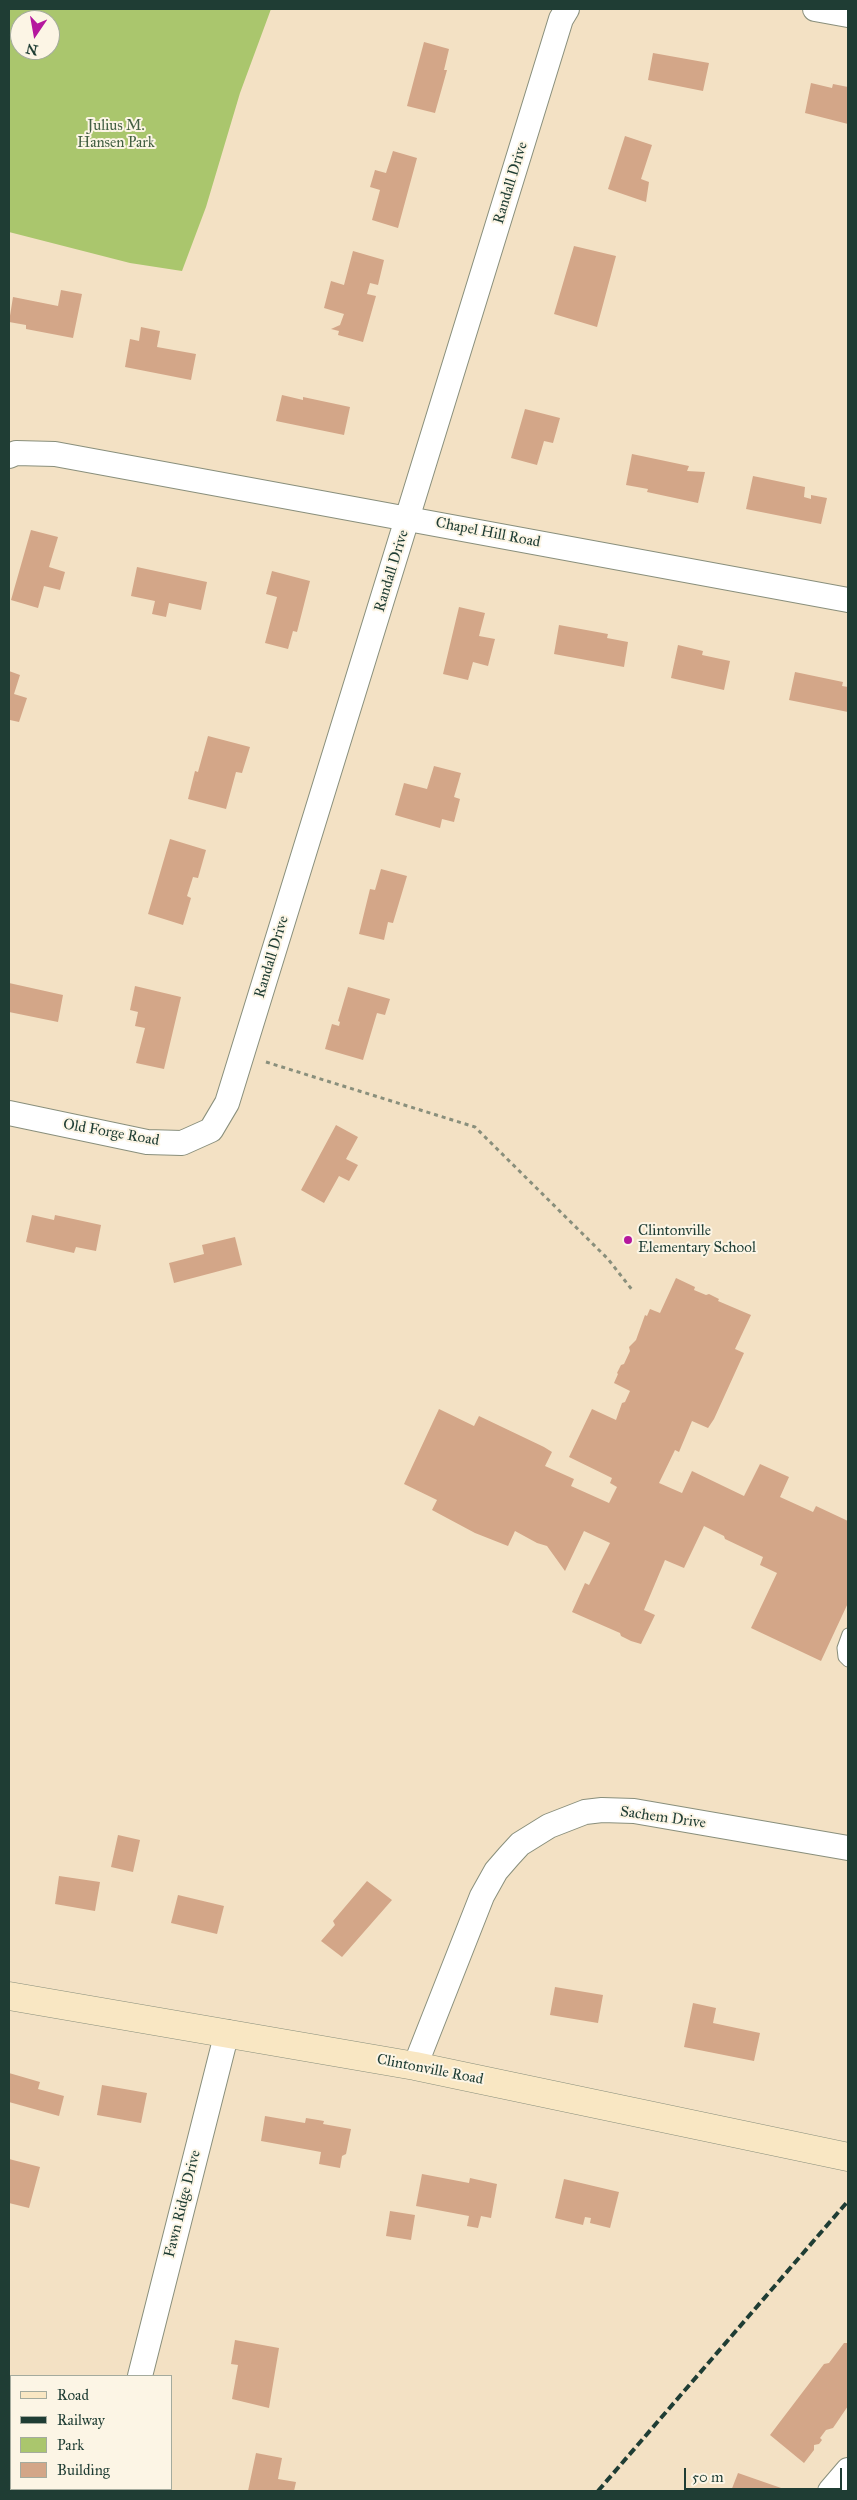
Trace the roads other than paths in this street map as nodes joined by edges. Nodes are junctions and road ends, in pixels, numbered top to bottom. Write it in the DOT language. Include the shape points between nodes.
graph roads {
  1 [pos="567,9"];
  2 [pos="815,9"];
  3 [pos="848,15"];
  4 [pos="9,456"];
  5 [pos="408,518"];
  6 [pos="848,600"];
  7 [pos="9,1113"];
  8 [pos="211,1130"];
  9 [pos="848,1634"];
  10 [pos="848,1661"];
  11 [pos="848,1848"];
  12 [pos="9,1996"];
  13 [pos="227,2032"];
  14 [pos="415,2066"];
  15 [pos="848,2157"];
  16 [pos="140,2375"];
  17 [pos="848,2470"];
  18 [pos="830,2491"];
  1 -- 5 [label="street, Randall Drive" via="561,19"];
  2 -- 3 [label="street"];
  4 -- 5 [label="street, Chapel Hill Road" via="16,453 55,454"];
  5 -- 6 [label="street, Chapel Hill Road"];
  5 -- 8 [label="street, Randall Drive" via="227,1103"];
  7 -- 8 [label="street, Old Forge Road" via="147,1142 182,1143"];
  9 -- 10 [label="lane" via="843,1648"];
  11 -- 14 [label="street, Sachem Drive" via="634,1811 584,1812 548,1826 508,1856 482,1896"];
  12 -- 13 [label="main road, Clintonville Road"];
  13 -- 14 [label="main road, Clintonville Road"];
  13 -- 16 [label="street, Fawn Ridge Drive"];
  14 -- 15 [label="main road, Clintonville Road"];
  17 -- 18 [label="street"];
}
